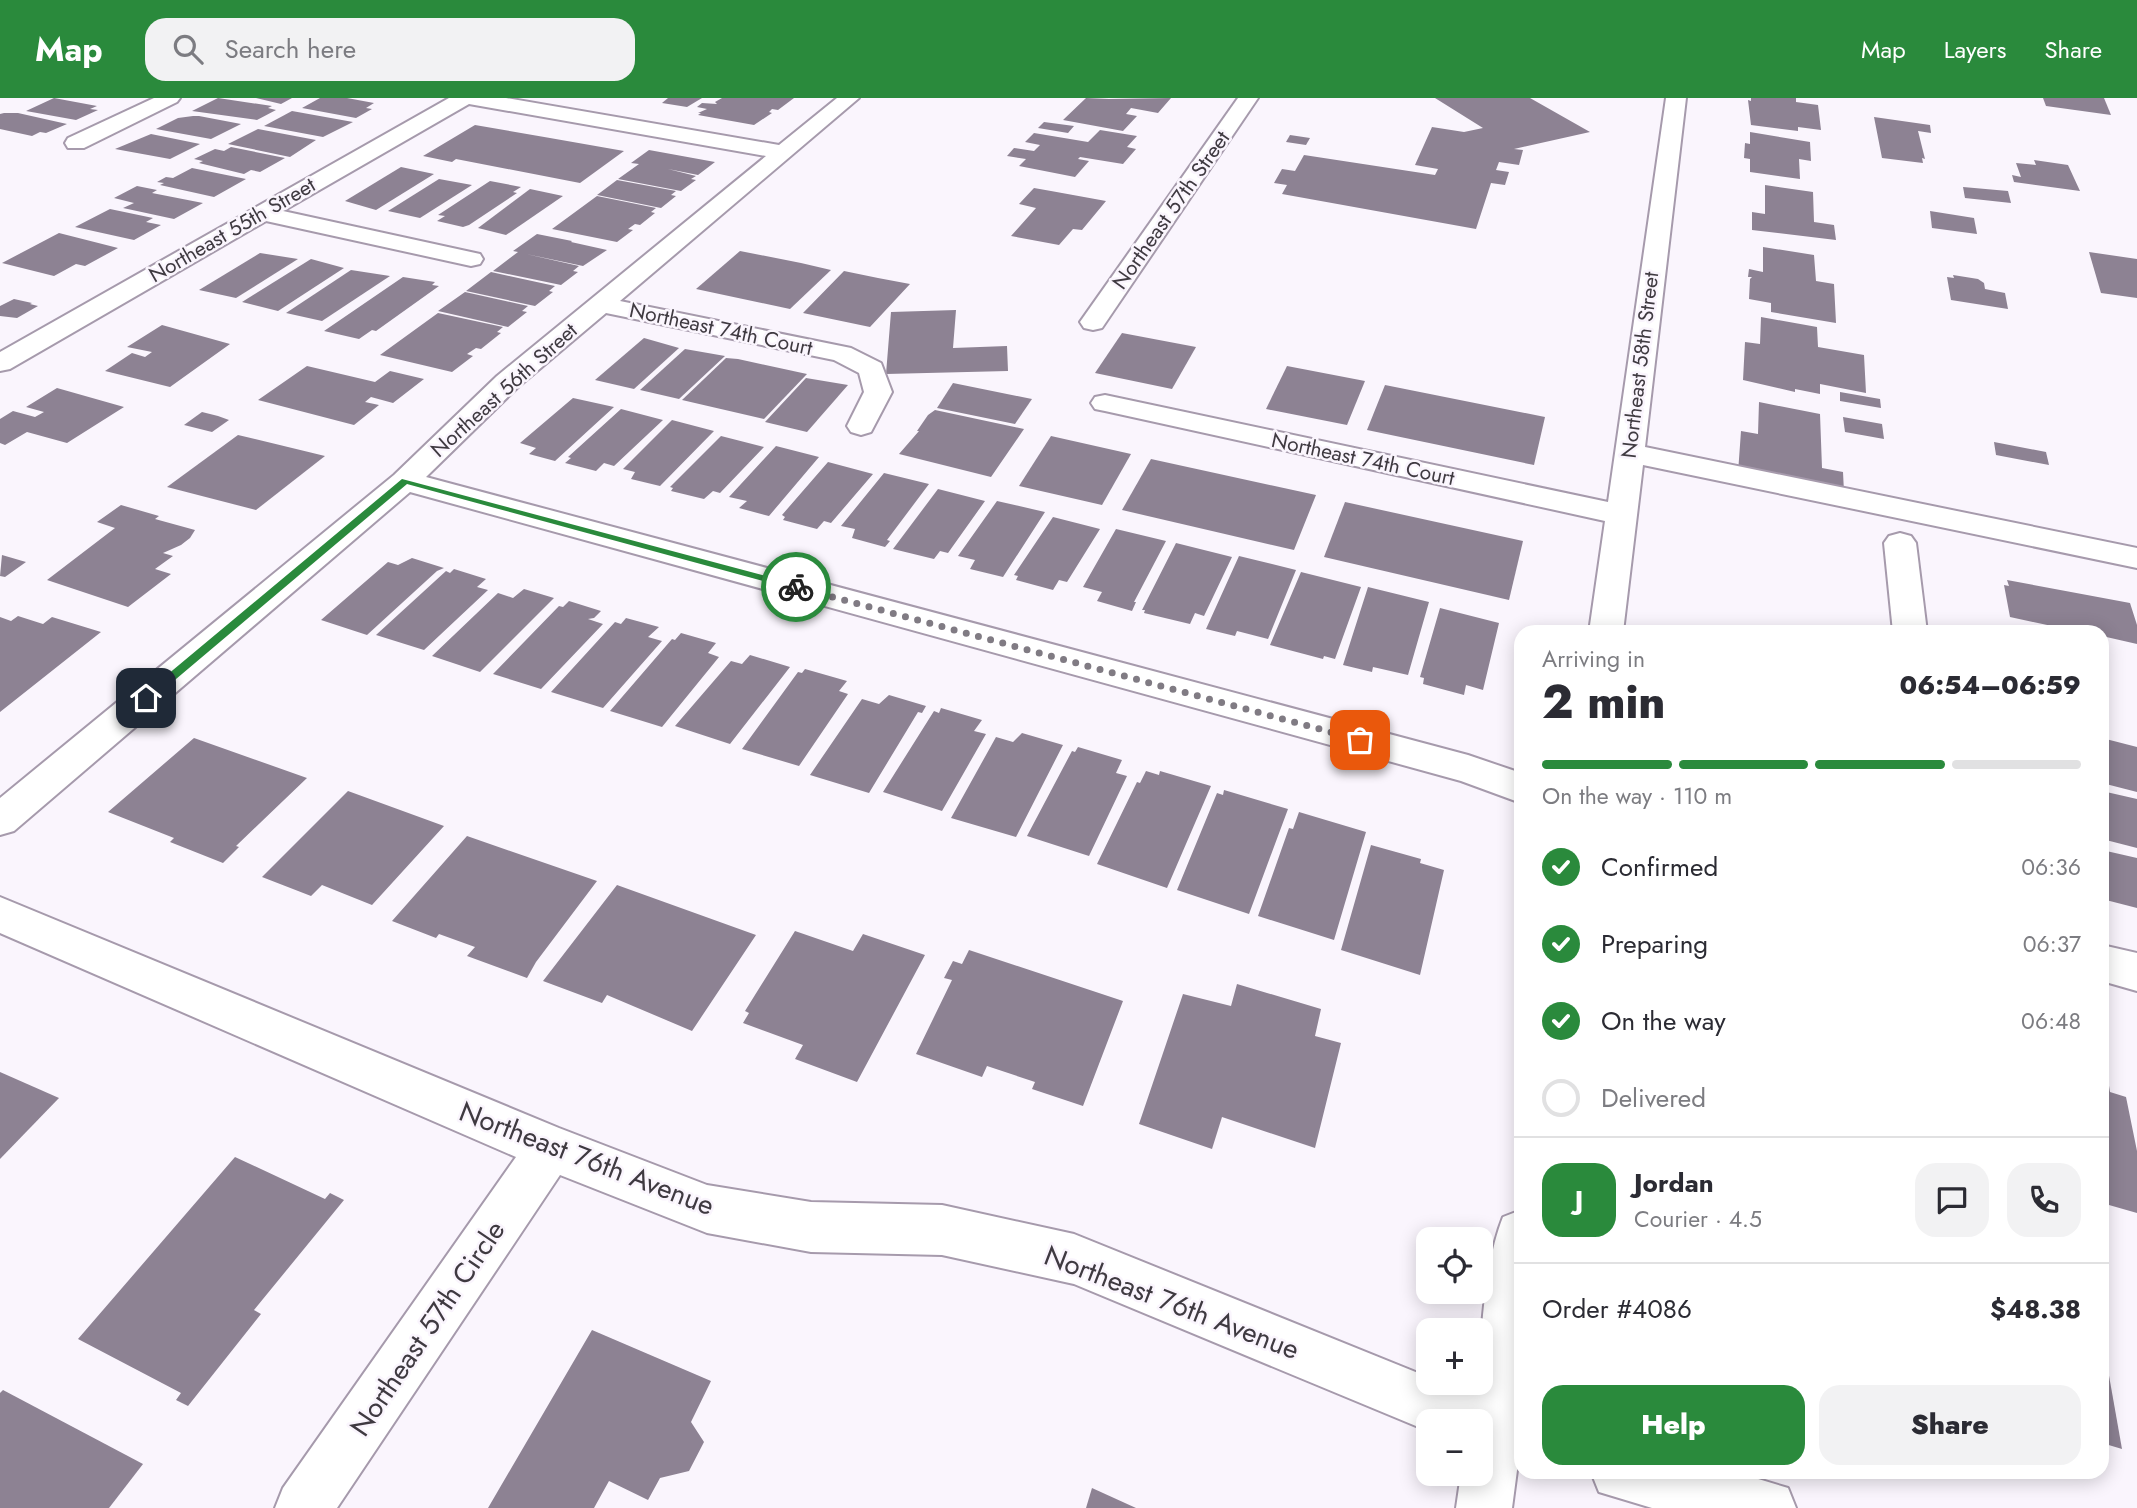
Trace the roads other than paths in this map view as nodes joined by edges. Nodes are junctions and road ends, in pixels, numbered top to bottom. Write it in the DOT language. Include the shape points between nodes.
graph roads {
  1 [pos="170,98"];
  2 [pos="464,98"];
  3 [pos="471,98"];
  4 [pos="849,98"];
  5 [pos="1248,98"];
  6 [pos="1676,98"];
  7 [pos="76,143"];
  8 [pos="782,152"];
  9 [pos="262,213"];
  10 [pos="471,260"];
  11 [pos="600,304"];
  12 [pos="1093,322"];
  13 [pos="0,363"];
  14 [pos="1105,403"];
  15 [pos="862,426"];
  16 [pos="1629,453"];
  17 [pos="405,481"];
  18 [pos="1621,515"];
  19 [pos="1900,543"];
  20 [pos="2137,558"];
  21 [pos="1607,625"];
  22 [pos="1909,625"];
  23 [pos="1514,785"];
  24 [pos="0,820"];
  25 [pos="0,914"];
  26 [pos="2109,964"];
  27 [pos="2137,972"];
  28 [pos="550,1148"];
  29 [pos="1514,1280"];
  30 [pos="1442,1409"];
  31 [pos="1493,1416"];
  32 [pos="1648,1479"];
  33 [pos="1486,1486"];
  34 [pos="303,1508"];
  35 [pos="1484,1508"];
  36 [pos="1769,1508"];
  1 -- 7 [label="street"];
  2 -- 9 [label="street, Northeast 55th Street"];
  3 -- 8 [label="street"];
  4 -- 8 [label="street, Northeast 56th Street"];
  5 -- 12 [label="street, Northeast 57th Street"];
  6 -- 16 [label="street, Northeast 58th Street"];
  8 -- 11 [label="street, Northeast 56th Street"];
  9 -- 10 [label="street"];
  9 -- 13 [label="street, Northeast 55th Street"];
  11 -- 15 [label="street, Northeast 74th Court" via="842,354 871,369 878,392"];
  11 -- 17 [label="street, Northeast 56th Street" via="507,382"];
  14 -- 18 [label="street, Northeast 74th Court"];
  16 -- 18 [label="street, Northeast 58th Street"];
  16 -- 20 [label="street"];
  17 -- 23 [label="street" via="1468,769"];
  17 -- 24 [label="street, Northeast 56th Street"];
  18 -- 21 [label="street, Northeast 58th Street"];
  19 -- 22 [label="street"];
  25 -- 28 [label="street, Northeast 76th Avenue"];
  26 -- 27 [label="street"];
  28 -- 30 [label="street, Northeast 76th Avenue" via="707,1209 811,1227 942,1230 1074,1259"];
  28 -- 34 [label="street, Northeast 57th Circle"];
  29 -- 31 [label="street"];
  32 -- 36 [label="street"];
  33 -- 35 [label="street"];
}
